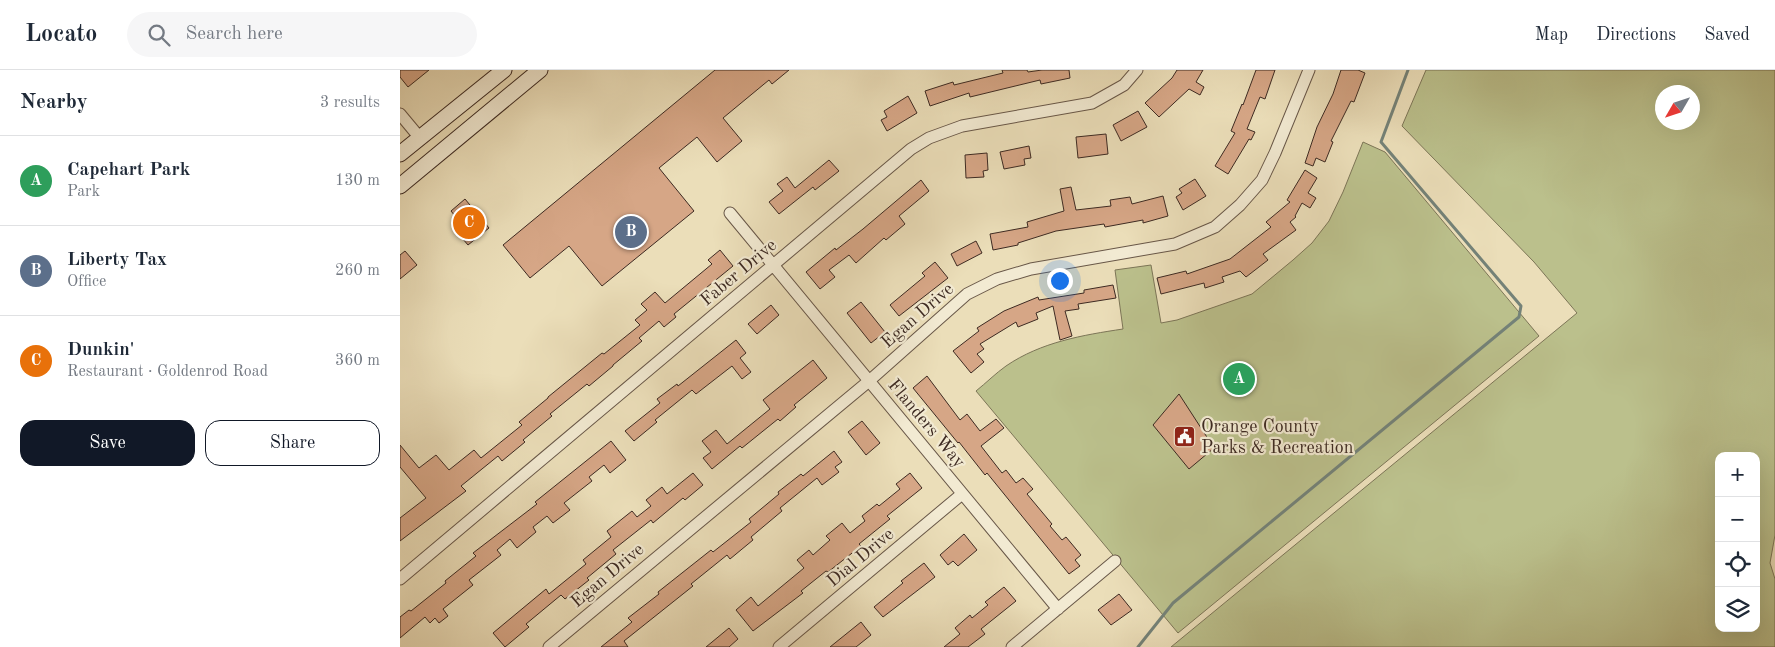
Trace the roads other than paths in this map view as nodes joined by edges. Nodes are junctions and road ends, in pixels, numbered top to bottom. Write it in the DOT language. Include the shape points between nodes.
graph roads {
  1 [pos="504,70"];
  2 [pos="510,70"];
  3 [pos="540,70"];
  4 [pos="1137,70"];
  5 [pos="1309,70"];
  6 [pos="400,114"];
  7 [pos="460,136"];
  8 [pos="420,138"];
  9 [pos="400,154"];
  10 [pos="400,175"];
  11 [pos="400,186"];
  12 [pos="730,213"];
  13 [pos="773,265"];
  14 [pos="869,381"];
  15 [pos="962,494"];
  16 [pos="1115,561"];
  17 [pos="400,579"];
  18 [pos="1058,609"];
  19 [pos="549,647"];
  20 [pos="779,647"];
  21 [pos="1012,647"];
  1 -- 8 [label="main road"];
  2 -- 7 [label="main road" via="510,76 467,112"];
  3 -- 7 [label="main road"];
  4 -- 13 [label="street, Faber Drive" via="1124,84 1092,103 962,126 929,138 911,149"];
  5 -- 14 [label="street, Egan Drive" via="1262,180 1215,226 1175,244 1031,269 997,279 967,294"];
  6 -- 8 [label="street"];
  7 -- 11 [label="main road"];
  8 -- 9 [label="main road"];
  8 -- 10 [label="main road" via="415,162"];
  12 -- 13 [label="street, Flanders Way"];
  13 -- 14 [label="street, Flanders Way"];
  13 -- 17 [label="street, Faber Drive"];
  14 -- 15 [label="street, Flanders Way"];
  14 -- 19 [label="street, Egan Drive"];
  15 -- 18 [label="street, Flanders Way"];
  15 -- 20 [label="street, Dial Drive"];
  16 -- 18 [label="street"];
  18 -- 21 [label="street"];
}
